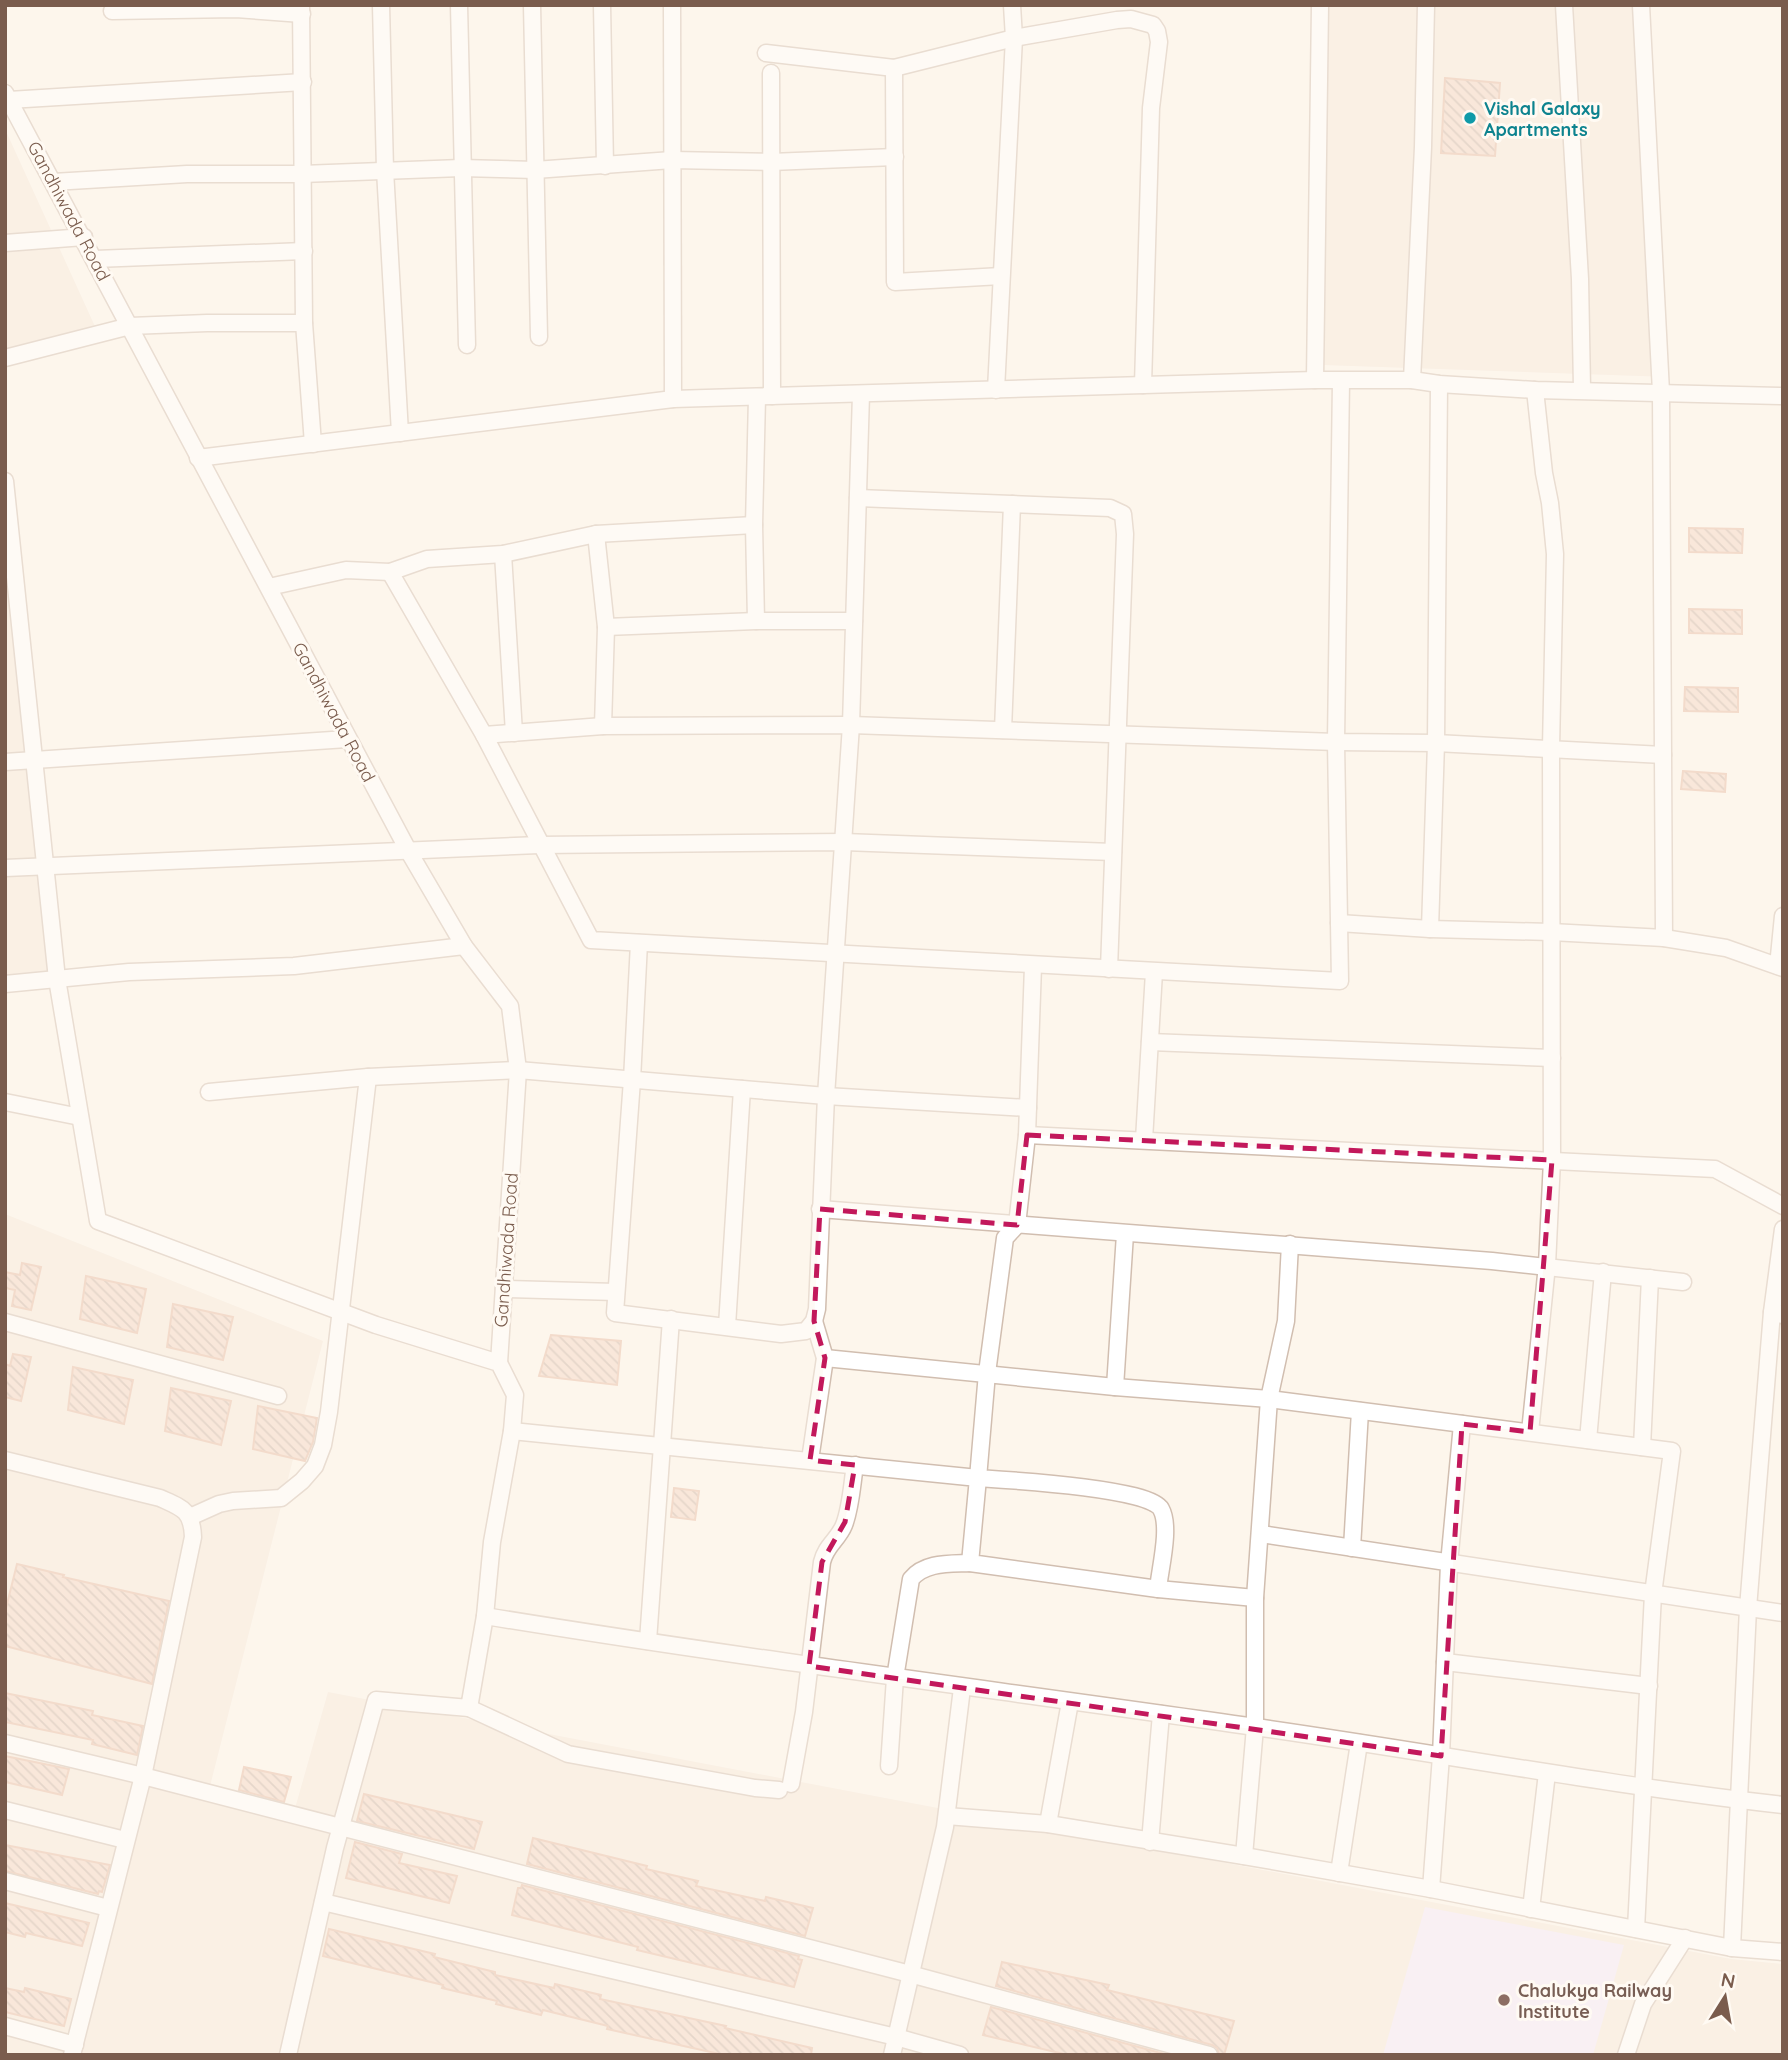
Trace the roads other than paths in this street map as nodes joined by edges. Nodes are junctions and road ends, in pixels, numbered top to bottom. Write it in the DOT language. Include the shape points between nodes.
graph roads {
  1 [pos="381,5"];
  2 [pos="459,5"];
  3 [pos="532,5"];
  4 [pos="602,5"];
  5 [pos="672,5"];
  6 [pos="1012,5"];
  7 [pos="1320,5"];
  8 [pos="1426,5"];
  9 [pos="1564,5"];
  10 [pos="1641,5"];
  11 [pos="302,9"];
  12 [pos="113,11"];
  13 [pos="1014,38"];
  14 [pos="766,53"];
  15 [pos="894,68"];
  16 [pos="771,73"];
  17 [pos="303,82"];
  18 [pos="7,96"];
  19 [pos="895,157"];
  20 [pos="672,160"];
  21 [pos="771,162"];
  22 [pos="605,166"];
  23 [pos="461,168"];
  24 [pos="385,170"];
  25 [pos="536,170"];
  26 [pos="302,174"];
  27 [pos="53,182"];
  28 [pos="84,237"];
  29 [pos="5,243"];
  30 [pos="304,251"];
  31 [pos="95,259"];
  32 [pos="1001,276"];
  33 [pos="304,323"];
  34 [pos="130,326"];
  35 [pos="539,337"];
  36 [pos="467,345"];
  37 [pos="5,358"];
  38 [pos="1315,380"];
  39 [pos="1412,380"];
  40 [pos="1341,381"];
  41 [pos="1439,384"];
  42 [pos="1143,385"];
  43 [pos="1581,389"];
  44 [pos="996,390"];
  45 [pos="1535,390"];
  46 [pos="1661,392"];
  47 [pos="861,394"];
  48 [pos="765,396"];
  49 [pos="1783,396"];
  50 [pos="673,399"];
  51 [pos="400,433"];
  52 [pos="313,444"];
  53 [pos="198,458"];
  54 [pos="5,481"];
  55 [pos="858,498"];
  56 [pos="1012,505"];
  57 [pos="754,525"];
  58 [pos="596,534"];
  59 [pos="503,554"];
  60 [pos="390,572"];
  61 [pos="269,587"];
  62 [pos="756,621"];
  63 [pos="854,621"];
  64 [pos="606,628"];
  65 [pos="23,653"];
  66 [pos="5,654"];
  67 [pos="851,725"];
  68 [pos="603,726"];
  69 [pos="1003,730"];
  70 [pos="514,733"];
  71 [pos="1118,734"];
  72 [pos="484,735"];
  73 [pos="347,739"];
  74 [pos="1336,743"];
  75 [pos="1436,743"];
  76 [pos="1551,748"];
  77 [pos="1663,755"];
  78 [pos="33,759"];
  79 [pos="5,762"];
  80 [pos="844,842"];
  81 [pos="539,845"];
  82 [pos="409,852"];
  83 [pos="1113,852"];
  84 [pos="45,865"];
  85 [pos="5,868"];
  86 [pos="1783,916"];
  87 [pos="1339,923"];
  88 [pos="1430,929"];
  89 [pos="1551,932"];
  90 [pos="1664,938"];
  91 [pos="639,943"];
  92 [pos="464,946"];
  93 [pos="836,954"];
  94 [pos="1033,966"];
  95 [pos="1780,967"];
  96 [pos="1109,970"];
  97 [pos="1154,972"];
  98 [pos="57,979"];
  99 [pos="5,984"];
  100 [pos="1150,1042"];
  101 [pos="1552,1058"];
  102 [pos="518,1070"];
  103 [pos="368,1077"];
  104 [pos="632,1080"];
  105 [pos="742,1089"];
  106 [pos="209,1092"];
  107 [pos="826,1096"];
  108 [pos="5,1102"];
  109 [pos="1028,1108"];
  110 [pos="80,1117"];
  111 [pos="1027,1135"];
  112 [pos="1144,1140"];
  113 [pos="1552,1160"];
  114 [pos="1783,1206"];
  115 [pos="820,1209"];
  116 [pos="1017,1225"];
  117 [pos="1783,1229"];
  118 [pos="1125,1234"];
  119 [pos="1290,1244"];
  120 [pos="1547,1265"];
  121 [pos="1603,1272"];
  122 [pos="1650,1278"];
  123 [pos="1682,1282"];
  124 [pos="504,1289"];
  125 [pos="616,1292"];
  126 [pos="339,1311"];
  127 [pos="1777,1313"];
  128 [pos="671,1319"];
  129 [pos="814,1321"];
  130 [pos="5,1322"];
  131 [pos="727,1326"];
  132 [pos="825,1358"];
  133 [pos="499,1363"];
  134 [pos="987,1374"];
  135 [pos="1115,1387"];
  136 [pos="278,1395"];
  137 [pos="1269,1399"];
  138 [pos="1360,1411"];
  139 [pos="1462,1424"];
  140 [pos="512,1431"];
  141 [pos="1530,1432"];
  142 [pos="1588,1440"];
  143 [pos="662,1446"];
  144 [pos="1642,1447"];
  145 [pos="5,1460"];
  146 [pos="810,1460"];
  147 [pos="855,1465"];
  148 [pos="978,1478"];
  149 [pos="190,1517"];
  150 [pos="1261,1534"];
  151 [pos="1352,1548"];
  152 [pos="970,1563"];
  153 [pos="1449,1564"];
  154 [pos="1158,1588"];
  155 [pos="1653,1594"];
  156 [pos="1255,1598"];
  157 [pos="1748,1608"];
  158 [pos="1783,1613"];
  159 [pos="485,1616"];
  160 [pos="648,1642"];
  161 [pos="1445,1662"];
  162 [pos="809,1666"];
  163 [pos="895,1678"];
  164 [pos="1649,1686"];
  165 [pos="962,1688"];
  166 [pos="1070,1702"];
  167 [pos="469,1708"];
  168 [pos="1161,1714"];
  169 [pos="1255,1727"];
  170 [pos="1359,1743"];
  171 [pos="5,1744"];
  172 [pos="1441,1756"];
  173 [pos="890,1766"];
  174 [pos="1547,1773"];
  175 [pos="143,1776"];
  176 [pos="1644,1787"];
  177 [pos="1740,1800"];
  178 [pos="1783,1805"];
  179 [pos="5,1810"];
  180 [pos="947,1816"];
  181 [pos="1048,1824"];
  182 [pos="341,1828"];
  183 [pos="125,1840"];
  184 [pos="1150,1842"];
  185 [pos="1244,1856"];
  186 [pos="1339,1873"];
  187 [pos="5,1881"];
  188 [pos="1431,1889"];
  189 [pos="323,1902"];
  190 [pos="108,1908"];
  191 [pos="1531,1909"];
  192 [pos="1636,1929"];
  193 [pos="1685,1938"];
  194 [pos="1732,1948"];
  195 [pos="1783,1952"];
  196 [pos="910,1974"];
  197 [pos="5,2026"];
  198 [pos="896,2037"];
  199 [pos="74,2050"];
  200 [pos="288,2055"];
  201 [pos="892,2055"];
  202 [pos="960,2055"];
  203 [pos="1209,2055"];
  204 [pos="1626,2055"];
  1 -- 24 [label="street"];
  2 -- 23 [label="street"];
  3 -- 25 [label="street"];
  4 -- 22 [label="street"];
  5 -- 20 [label="street"];
  6 -- 13 [label="street"];
  7 -- 38 [label="street"];
  8 -- 39 [label="street"];
  9 -- 43 [label="street" via="1580,279"];
  10 -- 46 [label="street"];
  11 -- 12 [label="street"];
  11 -- 17 [label="street"];
  13 -- 15 [label="street"];
  13 -- 32 [label="street"];
  13 -- 42 [label="street" via="1131,19 1153,25 1157,31"];
  14 -- 15 [label="street"];
  15 -- 19 [label="street"];
  16 -- 21 [label="street"];
  17 -- 18 [label="street"];
  17 -- 26 [label="street"];
  18 -- 27 [label="street, Gandhiwada Road"];
  19 -- 21 [label="street"];
  19 -- 32 [label="street" via="895,282"];
  20 -- 21 [label="street"];
  20 -- 22 [label="street"];
  20 -- 50 [label="street"];
  21 -- 48 [label="street"];
  22 -- 25 [label="street"];
  23 -- 24 [label="street"];
  23 -- 25 [label="street"];
  23 -- 36 [label="street"];
  24 -- 26 [label="street"];
  24 -- 51 [label="street"];
  25 -- 35 [label="street"];
  26 -- 27 [label="street" via="187,174"];
  26 -- 30 [label="street"];
  27 -- 28 [label="street, Gandhiwada Road"];
  28 -- 29 [label="street"];
  28 -- 31 [label="street, Gandhiwada Road"];
  30 -- 31 [label="street"];
  30 -- 33 [label="street"];
  31 -- 34 [label="street, Gandhiwada Road"];
  32 -- 44 [label="street"];
  33 -- 34 [label="street"];
  33 -- 52 [label="street"];
  34 -- 37 [label="street"];
  34 -- 53 [label="street, Gandhiwada Road"];
  38 -- 40 [label="street"];
  38 -- 42 [label="street"];
  39 -- 40 [label="street"];
  39 -- 41 [label="street"];
  40 -- 74 [label="street"];
  41 -- 45 [label="street"];
  41 -- 75 [label="street"];
  42 -- 44 [label="street"];
  43 -- 45 [label="street"];
  43 -- 46 [label="street"];
  44 -- 47 [label="street"];
  45 -- 76 [label="street" via="1555,554"];
  46 -- 49 [label="street"];
  46 -- 77 [label="street"];
  47 -- 48 [label="street"];
  47 -- 55 [label="street"];
  48 -- 50 [label="street"];
  48 -- 57 [label="street"];
  50 -- 51 [label="street"];
  51 -- 52 [label="street"];
  52 -- 53 [label="street"];
  53 -- 61 [label="street, Gandhiwada Road"];
  54 -- 65 [label="street"];
  55 -- 56 [label="street"];
  55 -- 63 [label="street"];
  56 -- 69 [label="street"];
  56 -- 71 [label="street" via="1110,508 1123,514"];
  57 -- 58 [label="street"];
  57 -- 62 [label="street"];
  58 -- 59 [label="street"];
  58 -- 64 [label="street"];
  59 -- 60 [label="street" via="427,559"];
  59 -- 70 [label="street"];
  60 -- 61 [label="street" via="346,570"];
  60 -- 72 [label="street"];
  61 -- 73 [label="street, Gandhiwada Road"];
  62 -- 63 [label="street"];
  62 -- 64 [label="street"];
  63 -- 67 [label="street"];
  64 -- 68 [label="street"];
  65 -- 66 [label="street"];
  65 -- 78 [label="street"];
  67 -- 68 [label="street"];
  67 -- 69 [label="street"];
  67 -- 80 [label="street"];
  68 -- 70 [label="street"];
  69 -- 71 [label="street"];
  70 -- 72 [label="street"];
  71 -- 74 [label="street"];
  71 -- 83 [label="street"];
  72 -- 81 [label="street"];
  73 -- 78 [label="street"];
  73 -- 82 [label="street, Gandhiwada Road"];
  74 -- 75 [label="street"];
  74 -- 87 [label="street"];
  75 -- 76 [label="street"];
  75 -- 88 [label="street"];
  76 -- 77 [label="street"];
  76 -- 89 [label="street"];
  77 -- 90 [label="street"];
  78 -- 79 [label="street"];
  78 -- 84 [label="street"];
  80 -- 81 [label="street"];
  80 -- 83 [label="street"];
  80 -- 93 [label="street"];
  81 -- 82 [label="street"];
  81 -- 91 [label="street" via="591,940"];
  82 -- 84 [label="street"];
  82 -- 92 [label="street, Gandhiwada Road"];
  83 -- 96 [label="street"];
  84 -- 85 [label="street"];
  84 -- 98 [label="street"];
  86 -- 95 [label="street"];
  87 -- 88 [label="street"];
  87 -- 97 [label="street" via="1340,981"];
  88 -- 89 [label="street"];
  89 -- 90 [label="street"];
  89 -- 101 [label="street"];
  90 -- 95 [label="street" via="1726,948"];
  91 -- 93 [label="street"];
  91 -- 104 [label="street"];
  92 -- 98 [label="street" via="294,966"];
  92 -- 102 [label="street, Gandhiwada Road" via="510,1006"];
  93 -- 94 [label="street"];
  93 -- 107 [label="street"];
  94 -- 96 [label="street"];
  94 -- 109 [label="street"];
  96 -- 97 [label="street"];
  97 -- 100 [label="street"];
  98 -- 99 [label="street"];
  98 -- 110 [label="street"];
  100 -- 101 [label="street"];
  100 -- 112 [label="street"];
  101 -- 113 [label="street"];
  102 -- 103 [label="street"];
  102 -- 104 [label="street"];
  102 -- 124 [label="street, Gandhiwada Road"];
  103 -- 106 [label="street"];
  103 -- 126 [label="street"];
  104 -- 105 [label="street"];
  104 -- 125 [label="street"];
  105 -- 107 [label="street"];
  105 -- 131 [label="street"];
  107 -- 109 [label="street"];
  107 -- 115 [label="street"];
  108 -- 110 [label="street"];
  109 -- 111 [label="street"];
  110 -- 126 [label="street" via="98,1221"];
  111 -- 112 [label="street"];
  111 -- 116 [label="street"];
  112 -- 113 [label="street"];
  113 -- 114 [label="street" via="1715,1169"];
  113 -- 120 [label="street"];
  115 -- 116 [label="street"];
  115 -- 129 [label="street"];
  116 -- 118 [label="street"];
  116 -- 134 [label="street" via="1005,1238"];
  117 -- 127 [label="street"];
  118 -- 119 [label="street"];
  118 -- 135 [label="street"];
  119 -- 120 [label="street"];
  119 -- 137 [label="street" via="1286,1321"];
  120 -- 121 [label="street"];
  120 -- 141 [label="street"];
  121 -- 122 [label="street"];
  121 -- 142 [label="street"];
  122 -- 123 [label="street"];
  122 -- 144 [label="street"];
  124 -- 125 [label="street"];
  124 -- 133 [label="street, Gandhiwada Road"];
  125 -- 128 [label="street" via="615,1313"];
  126 -- 133 [label="street"];
  126 -- 149 [label="street" via="329,1412 315,1466 281,1498 233,1501"];
  127 -- 157 [label="street"];
  128 -- 131 [label="street"];
  128 -- 143 [label="street"];
  129 -- 131 [label="street" via="796,1334"];
  129 -- 132 [label="street"];
  130 -- 136 [label="street"];
  132 -- 134 [label="street"];
  132 -- 146 [label="street"];
  133 -- 140 [label="street" via="515,1395"];
  134 -- 135 [label="street"];
  134 -- 148 [label="street"];
  135 -- 137 [label="street"];
  137 -- 138 [label="street"];
  137 -- 150 [label="street"];
  138 -- 139 [label="street"];
  138 -- 151 [label="street"];
  139 -- 141 [label="street"];
  139 -- 153 [label="street"];
  140 -- 143 [label="street"];
  140 -- 159 [label="street" via="492,1542"];
  141 -- 142 [label="street"];
  142 -- 144 [label="street"];
  143 -- 146 [label="street"];
  143 -- 160 [label="street"];
  144 -- 155 [label="street" via="1672,1451"];
  145 -- 149 [label="street" via="160,1498 183,1508"];
  146 -- 147 [label="street"];
  147 -- 148 [label="street"];
  147 -- 162 [label="street" via="845,1522 821,1562"];
  148 -- 152 [label="street"];
  148 -- 154 [label="street" via="1059,1484 1158,1504 1165,1523"];
  149 -- 175 [label="street" via="193,1537"];
  150 -- 151 [label="street"];
  150 -- 156 [label="street"];
  151 -- 153 [label="street"];
  152 -- 154 [label="street"];
  152 -- 163 [label="street" via="926,1567 911,1579"];
  153 -- 155 [label="street"];
  153 -- 161 [label="street"];
  154 -- 156 [label="street"];
  155 -- 157 [label="street"];
  155 -- 164 [label="street"];
  156 -- 169 [label="street"];
  157 -- 158 [label="street"];
  157 -- 177 [label="street"];
  159 -- 160 [label="street"];
  159 -- 167 [label="street"];
  160 -- 162 [label="street"];
  161 -- 164 [label="street"];
  161 -- 172 [label="street"];
  162 -- 163 [label="street"];
  162 -- 167 [label="street" via="804,1712 785,1787 755,1788 568,1754"];
  163 -- 165 [label="street"];
  163 -- 173 [label="street"];
  164 -- 176 [label="street"];
  165 -- 166 [label="street"];
  165 -- 180 [label="street"];
  166 -- 168 [label="street"];
  166 -- 181 [label="street"];
  167 -- 182 [label="street" via="376,1700"];
  168 -- 169 [label="street"];
  168 -- 184 [label="street"];
  169 -- 170 [label="street"];
  169 -- 185 [label="street"];
  170 -- 172 [label="street"];
  170 -- 186 [label="street"];
  171 -- 175 [label="street"];
  172 -- 174 [label="street"];
  172 -- 188 [label="street"];
  174 -- 176 [label="street"];
  174 -- 191 [label="street"];
  175 -- 182 [label="street"];
  175 -- 183 [label="street"];
  176 -- 177 [label="street"];
  176 -- 192 [label="street"];
  177 -- 178 [label="street"];
  177 -- 194 [label="street"];
  179 -- 183 [label="street"];
  180 -- 181 [label="street"];
  180 -- 196 [label="street"];
  181 -- 184 [label="street"];
  182 -- 189 [label="street"];
  182 -- 196 [label="street"];
  183 -- 190 [label="street"];
  184 -- 185 [label="street"];
  185 -- 186 [label="street"];
  186 -- 188 [label="street"];
  187 -- 190 [label="street"];
  188 -- 191 [label="street"];
  189 -- 198 [label="street"];
  189 -- 200 [label="street"];
  190 -- 199 [label="street"];
  191 -- 192 [label="street"];
  192 -- 193 [label="street"];
  193 -- 194 [label="street"];
  193 -- 204 [label="street" via="1643,2004"];
  194 -- 195 [label="street"];
  196 -- 198 [label="street"];
  196 -- 203 [label="street"];
  197 -- 199 [label="street"];
  198 -- 201 [label="street"];
  198 -- 202 [label="street"];
}
